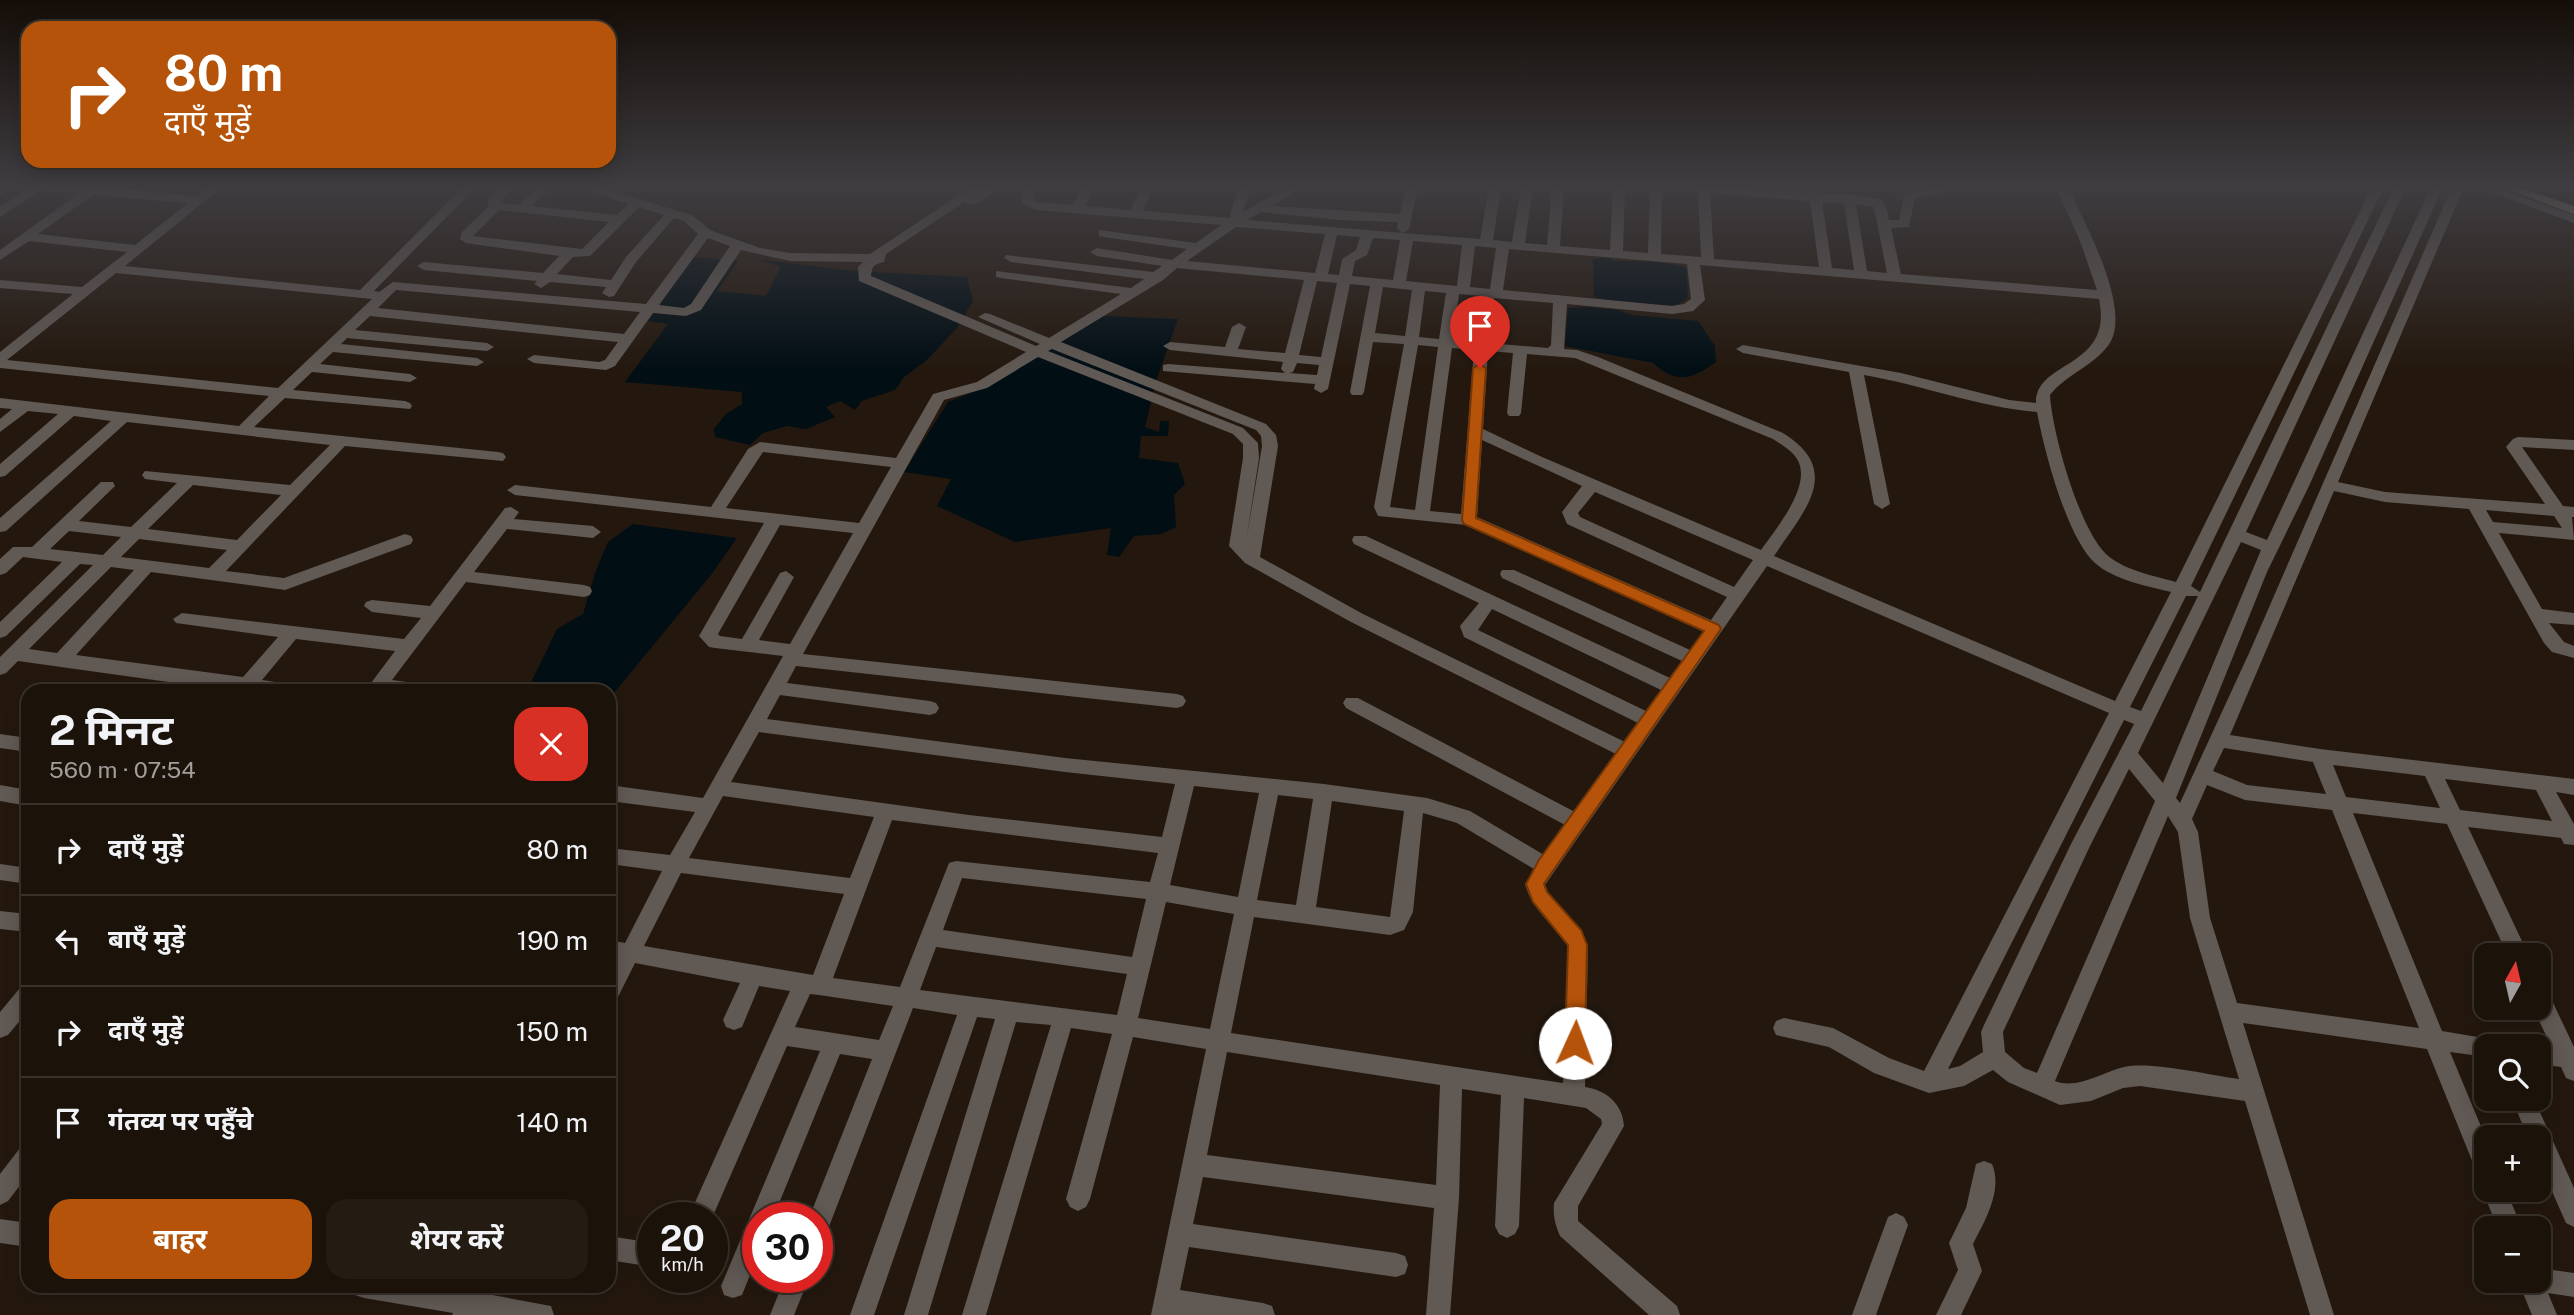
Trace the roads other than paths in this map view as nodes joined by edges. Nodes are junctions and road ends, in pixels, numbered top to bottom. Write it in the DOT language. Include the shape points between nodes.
graph roads {
  1 [pos="132,248"];
  2 [pos="409,248"];
  3 [pos="535,248"];
  4 [pos="589,248"];
  5 [pos="641,248"];
  6 [pos="694,248"];
  7 [pos="735,248"];
  8 [pos="748,248"];
  9 [pos="893,248"];
  10 [pos="895,248"];
  11 [pos="1197,248"];
  12 [pos="1326,248"];
  13 [pos="1363,248"];
  14 [pos="1403,248"];
  15 [pos="1467,248"];
  16 [pos="1502,248"];
  17 [pos="1558,248"];
  18 [pos="1616,248"];
  19 [pos="1654,248"];
  20 [pos="1707,248"];
  21 [pos="1822,248"];
  22 [pos="1857,248"];
  23 [pos="1889,248"];
  24 [pos="2086,248"];
  25 [pos="2348,248"];
  26 [pos="2371,248"];
  27 [pos="2409,248"];
  28 [pos="2431,248"];
  29 [pos="138,249"];
  30 [pos="1097,252"];
  31 [pos="569,253"];
  32 [pos="1616,253"];
  33 [pos="1654,257"];
  34 [pos="1011,258"];
  35 [pos="878,259"];
  36 [pos="1693,261"];
  37 [pos="1708,262"];
  38 [pos="1175,264"];
  39 [pos="424,266"];
  40 [pos="113,269"];
  41 [pos="1826,272"];
  42 [pos="1001,274"];
  43 [pos="1861,275"];
  44 [pos="1158,276"];
  45 [pos="1895,277"];
  46 [pos="547,278"];
  47 [pos="1316,278"];
  48 [pos="1345,280"];
  49 [pos="0,284"];
  50 [pos="616,284"];
  51 [pos="1377,284"];
  52 [pos="1399,286"];
  53 [pos="1419,288"];
  54 [pos="85,291"];
  55 [pos="1458,291"];
  56 [pos="1134,292"];
  57 [pos="364,294"];
  58 [pos="1492,294"];
  59 [pos="2105,295"];
  60 [pos="381,296"];
  61 [pos="530,298"];
  62 [pos="1560,300"];
  63 [pos="600,305"];
  64 [pos="652,310"];
  65 [pos="364,311"];
  66 [pos="1239,327"];
  67 [pos="342,333"];
  68 [pos="1368,337"];
  69 [pos="630,339"];
  70 [pos="1412,341"];
  71 [pos="0,343"];
  72 [pos="1446,344"];
  73 [pos="18,345"];
  74 [pos="1170,346"];
  75 [pos="1481,346"];
  76 [pos="328,347"];
  77 [pos="487,347"];
  78 [pos="1042,347"];
  79 [pos="1520,349"];
  80 [pos="1743,349"];
  81 [pos="1230,352"];
  82 [pos="1551,352"];
  83 [pos="1290,358"];
  84 [pos="534,359"];
  85 [pos="0,361"];
  86 [pos="477,362"];
  87 [pos="1327,362"];
  88 [pos="308,367"];
  89 [pos="1168,368"];
  90 [pos="1856,369"];
  91 [pos="1285,377"];
  92 [pos="410,378"];
  93 [pos="1357,392"];
  94 [pos="281,394"];
  95 [pos="0,403"];
  96 [pos="24,406"];
  97 [pos="405,406"];
  98 [pos="2043,408"];
  99 [pos="71,411"];
  100 [pos="1514,413"];
  101 [pos="124,417"];
  102 [pos="0,427"];
  103 [pos="242,430"];
  104 [pos="1477,432"];
  105 [pos="341,442"];
  106 [pos="2574,445"];
  107 [pos="498,457"];
  108 [pos="900,463"];
  109 [pos="0,472"];
  110 [pos="150,475"];
  111 [pos="189,480"];
  112 [pos="1592,485"];
  113 [pos="2329,485"];
  114 [pos="107,486"];
  115 [pos="515,490"];
  116 [pos="294,491"];
  117 [pos="2474,503"];
  118 [pos="1882,504"];
  119 [pos="716,512"];
  120 [pos="2567,512"];
  121 [pos="1422,515"];
  122 [pos="775,519"];
  123 [pos="1469,520"];
  124 [pos="64,525"];
  125 [pos="0,527"];
  126 [pos="2487,527"];
  127 [pos="863,529"];
  128 [pos="593,532"];
  129 [pos="135,533"];
  130 [pos="2574,533"];
  131 [pos="2236,534"];
  132 [pos="405,540"];
  133 [pos="1360,540"];
  134 [pos="241,545"];
  135 [pos="2271,548"];
  136 [pos="0,549"];
  137 [pos="27,552"];
  138 [pos="1762,557"];
  139 [pos="76,558"];
  140 [pos="107,561"];
  141 [pos="147,566"];
  142 [pos="0,569"];
  143 [pos="213,574"];
  144 [pos="1508,574"];
  145 [pos="462,576"];
  146 [pos="786,578"];
  147 [pos="2181,589"];
  148 [pos="584,591"];
  149 [pos="1737,595"];
  150 [pos="2205,597"];
  151 [pos="1489,602"];
  152 [pos="372,606"];
  153 [pos="435,613"];
  154 [pos="2536,615"];
  155 [pos="182,619"];
  156 [pos="2574,619"];
  157 [pos="1714,629"];
  158 [pos="0,632"];
  159 [pos="291,634"];
  160 [pos="408,646"];
  161 [pos="747,646"];
  162 [pos="2574,652"];
  163 [pos="15,654"];
  164 [pos="793,655"];
  165 [pos="1693,659"];
  166 [pos="61,660"];
  167 [pos="0,668"];
  168 [pos="218,684"];
  169 [pos="247,684"];
  170 [pos="379,684"];
  171 [pos="1672,687"];
  172 [pos="775,688"];
  173 [pos="1177,701"];
  174 [pos="1352,703"];
  175 [pos="930,708"];
  176 [pos="2120,710"];
  177 [pos="1649,720"];
  178 [pos="2146,721"];
  179 [pos="754,724"];
  180 [pos="2219,740"];
  181 [pos="0,741"];
  182 [pos="21,745"];
  183 [pos="1627,751"];
  184 [pos="2128,754"];
  185 [pos="2320,756"];
  186 [pos="2431,769"];
  187 [pos="2203,775"];
  188 [pos="1186,778"];
  189 [pos="2541,782"];
  190 [pos="2574,786"];
  191 [pos="1270,787"];
  192 [pos="718,788"];
  193 [pos="1324,792"];
  194 [pos="0,793"];
  195 [pos="616,794"];
  196 [pos="21,797"];
  197 [pos="2165,799"];
  198 [pos="1413,804"];
  199 [pos="2339,804"];
  200 [pos="708,806"];
  201 [pos="886,810"];
  202 [pos="2454,818"];
  203 [pos="2182,819"];
  204 [pos="1577,822"];
  205 [pos="2572,836"];
  206 [pos="1171,846"];
  207 [pos="616,857"];
  208 [pos="675,865"];
  209 [pos="1545,866"];
  210 [pos="0,872"];
  211 [pos="21,875"];
  212 [pos="856,887"];
  213 [pos="1159,892"];
  214 [pos="1246,907"];
  215 [pos="1305,915"];
  216 [pos="0,920"];
  217 [pos="21,922"];
  218 [pos="929,937"];
  219 [pos="2513,943"];
  220 [pos="619,951"];
  221 [pos="1140,967"];
  222 [pos="754,976"];
  223 [pos="811,985"];
  224 [pos="905,998"];
  225 [pos="21,1003"];
  226 [pos="970,1007"];
  227 [pos="1008,1011"];
  228 [pos="2227,1011"];
  229 [pos="1064,1017"];
  230 [pos="734,1020"];
  231 [pos="2550,1020"];
  232 [pos="1125,1027"];
  233 [pos="0,1028"];
  234 [pos="1784,1028"];
  235 [pos="781,1035"];
  236 [pos="2435,1039"];
  237 [pos="1219,1040"];
  238 [pos="833,1045"];
  239 [pos="2474,1045"];
  240 [pos="885,1051"];
  241 [pos="1994,1057"];
  242 [pos="2551,1057"];
  243 [pos="2572,1062"];
  244 [pos="1451,1074"];
  245 [pos="1929,1083"];
  246 [pos="1513,1085"];
  247 [pos="2042,1086"];
  248 [pos="2253,1092"];
  249 [pos="1574,1095"];
  250 [pos="2528,1111"];
  251 [pos="2474,1137"];
  252 [pos="1193,1164"];
  253 [pos="21,1166"];
  254 [pos="1984,1172"];
  255 [pos="0,1194"];
  256 [pos="1447,1198"];
  257 [pos="1078,1199"];
  258 [pos="707,1202"];
  259 [pos="768,1202"];
  260 [pos="827,1202"];
  261 [pos="2574,1215"];
  262 [pos="1896,1225"];
  263 [pos="1507,1226"];
  264 [pos="0,1231"];
  265 [pos="21,1234"];
  266 [pos="1179,1234"];
  267 [pos="616,1249"];
  268 [pos="637,1252"];
  269 [pos="742,1264"];
  270 [pos="1396,1265"];
  271 [pos="2551,1282"];
  272 [pos="733,1286"];
  273 [pos="2574,1286"];
  274 [pos="414,1293"];
  275 [pos="791,1293"];
  276 [pos="2535,1293"];
  277 [pos="471,1301"];
  278 [pos="1165,1307"];
  279 [pos="542,1315"];
  280 [pos="782,1315"];
  281 [pos="862,1315"];
  282 [pos="915,1315"];
  283 [pos="974,1315"];
  284 [pos="1263,1315"];
  285 [pos="1438,1315"];
  286 [pos="1668,1315"];
  287 [pos="1864,1315"];
  288 [pos="1948,1315"];
  289 [pos="2322,1315"];
  290 [pos="2545,1315"];
  1 -- 29 [label="street"];
  2 -- 57 [label="street"];
  3 -- 31 [label="street"];
  4 -- 31 [label="street" via="585,253"];
  5 -- 50 [label="street"];
  6 -- 64 [label="street"];
  7 -- 64 [label="street" via="695,309"];
  8 -- 35 [label="street" via="790,257"];
  9 -- 35 [label="street"];
  10 -- 35 [label="street"];
  11 -- 38 [label="street"];
  12 -- 47 [label="street"];
  13 -- 48 [label="street" via="1350,256"];
  14 -- 52 [label="street"];
  15 -- 55 [label="street"];
  16 -- 58 [label="street"];
  17 -- 32 [label="street"];
  18 -- 32 [label="street"];
  19 -- 33 [label="street"];
  20 -- 37 [label="street"];
  21 -- 41 [label="street"];
  22 -- 43 [label="street"];
  23 -- 45 [label="street"];
  24 -- 59 [label="street"];
  25 -- 147 [label="street"];
  26 -- 131 [label="street"];
  27 -- 135 [label="street"];
  28 -- 113 [label="street"];
  29 -- 40 [label="street"];
  30 -- 38 [label="street"];
  31 -- 46 [label="street"];
  32 -- 33 [label="street"];
  33 -- 36 [label="street"];
  34 -- 44 [label="street"];
  35 -- 78 [label="street" via="863,273 877,286"];
  36 -- 37 [label="street"];
  36 -- 62 [label="street" via="1698,300 1688,308"];
  37 -- 41 [label="street"];
  38 -- 44 [label="street"];
  38 -- 47 [label="street"];
  39 -- 46 [label="street"];
  40 -- 54 [label="street"];
  40 -- 57 [label="street"];
  41 -- 43 [label="street"];
  42 -- 56 [label="street"];
  43 -- 45 [label="street"];
  44 -- 56 [label="street"];
  45 -- 59 [label="street"];
  46 -- 50 [label="street"];
  46 -- 61 [label="street"];
  47 -- 48 [label="street"];
  47 -- 83 [label="street"];
  48 -- 51 [label="street"];
  48 -- 87 [label="street"];
  49 -- 54 [label="street"];
  50 -- 63 [label="street"];
  51 -- 52 [label="street"];
  51 -- 68 [label="street"];
  52 -- 53 [label="street"];
  53 -- 55 [label="street"];
  53 -- 70 [label="street"];
  54 -- 73 [label="street"];
  55 -- 58 [label="street"];
  55 -- 72 [label="street"];
  56 -- 78 [label="street"];
  57 -- 60 [label="street"];
  58 -- 62 [label="street"];
  58 -- 75 [label="street"];
  59 -- 98 [label="street" via="2109,320 2104,340 2047,389"];
  60 -- 61 [label="street" via="397,285"];
  60 -- 65 [label="street"];
  61 -- 63 [label="street"];
  62 -- 82 [label="street" via="1558,346"];
  63 -- 64 [label="street"];
  64 -- 69 [label="street"];
  65 -- 67 [label="street"];
  65 -- 69 [label="street"];
  66 -- 81 [label="street"];
  67 -- 76 [label="street"];
  67 -- 77 [label="street"];
  68 -- 70 [label="street"];
  68 -- 93 [label="street"];
  69 -- 84 [label="street" via="606,366"];
  70 -- 72 [label="street"];
  70 -- 121 [label="street" via="1382,507 1388,513"];
  71 -- 73 [label="street"];
  72 -- 75 [label="street"];
  72 -- 121 [label="street"];
  73 -- 85 [label="street"];
  74 -- 81 [label="street"];
  75 -- 79 [label="street"];
  75 -- 104 [label="street"];
  76 -- 86 [label="street"];
  76 -- 88 [label="street"];
  78 -- 108 [label="street" via="982,385 938,397"];
  78 -- 183 [label="street" via="1245,436 1251,458 1237,546 1251,559 1357,618"];
  79 -- 82 [label="street"];
  79 -- 100 [label="street"];
  80 -- 90 [label="street"];
  81 -- 83 [label="street"];
  82 -- 138 [label="street" via="1593,360 1794,446 1807,464 1809,484"];
  83 -- 87 [label="street"];
  83 -- 91 [label="street"];
  85 -- 94 [label="street"];
  87 -- 91 [label="street" via="1322,385"];
  88 -- 92 [label="street"];
  88 -- 94 [label="street"];
  89 -- 91 [label="street"];
  90 -- 98 [label="street" via="1997,403"];
  90 -- 118 [label="street"];
  94 -- 97 [label="street"];
  94 -- 103 [label="street"];
  95 -- 96 [label="street"];
  96 -- 99 [label="street"];
  96 -- 102 [label="street"];
  98 -- 147 [label="street" via="2073,510 2089,546 2110,564"];
  99 -- 101 [label="street"];
  99 -- 109 [label="street"];
  101 -- 103 [label="street"];
  101 -- 125 [label="street"];
  103 -- 105 [label="street"];
  104 -- 112 [label="street"];
  104 -- 123 [label="street"];
  105 -- 107 [label="street"];
  105 -- 116 [label="street"];
  106 -- 120 [label="street" via="2518,442 2514,447"];
  108 -- 119 [label="street" via="760,447"];
  108 -- 127 [label="street"];
  110 -- 111 [label="street"];
  111 -- 116 [label="street"];
  111 -- 129 [label="street"];
  112 -- 138 [label="street"];
  112 -- 149 [label="street" via="1572,507 1573,520"];
  113 -- 117 [label="street" via="2372,495"];
  113 -- 180 [label="street"];
  114 -- 124 [label="street"];
  115 -- 119 [label="street"];
  116 -- 134 [label="street"];
  117 -- 120 [label="street"];
  117 -- 126 [label="street"];
  119 -- 122 [label="street"];
  120 -- 130 [label="street"];
  121 -- 123 [label="street"];
  122 -- 127 [label="street"];
  122 -- 161 [label="street" via="708,636 715,642"];
  123 -- 157 [label="street"];
  124 -- 129 [label="street"];
  124 -- 137 [label="street"];
  126 -- 130 [label="street"];
  126 -- 154 [label="street"];
  127 -- 164 [label="street"];
  128 -- 145 [label="street" via="507,518"];
  129 -- 134 [label="street"];
  129 -- 140 [label="street"];
  131 -- 135 [label="street"];
  131 -- 150 [label="street"];
  132 -- 143 [label="street" via="285,584"];
  133 -- 151 [label="street"];
  134 -- 143 [label="street"];
  135 -- 197 [label="street"];
  136 -- 137 [label="street"];
  137 -- 139 [label="street"];
  137 -- 142 [label="street"];
  138 -- 149 [label="street"];
  138 -- 176 [label="street"];
  139 -- 140 [label="street"];
  139 -- 158 [label="street"];
  140 -- 141 [label="street"];
  140 -- 163 [label="street"];
  141 -- 143 [label="street"];
  141 -- 166 [label="street"];
  144 -- 165 [label="street"];
  145 -- 148 [label="street"];
  145 -- 153 [label="street"];
  146 -- 161 [label="street"];
  147 -- 150 [label="street"];
  147 -- 176 [label="street"];
  149 -- 157 [label="street"];
  150 -- 178 [label="street"];
  151 -- 171 [label="street"];
  151 -- 177 [label="street" via="1469,626 1470,633"];
  152 -- 153 [label="street"];
  153 -- 160 [label="street"];
  154 -- 156 [label="street"];
  154 -- 162 [label="street" via="2558,647"];
  155 -- 159 [label="street"];
  157 -- 165 [label="street"];
  159 -- 160 [label="street"];
  159 -- 169 [label="street"];
  160 -- 170 [label="street"];
  161 -- 164 [label="street"];
  163 -- 166 [label="street"];
  163 -- 167 [label="street"];
  164 -- 172 [label="street"];
  164 -- 173 [label="street"];
  165 -- 171 [label="street"];
  166 -- 168 [label="street"];
  171 -- 177 [label="street"];
  172 -- 175 [label="street"];
  172 -- 179 [label="street"];
  174 -- 204 [label="street"];
  176 -- 178 [label="street"];
  176 -- 245 [label="street"];
  177 -- 183 [label="street"];
  178 -- 184 [label="street"];
  179 -- 188 [label="street"];
  179 -- 192 [label="street"];
  180 -- 185 [label="street"];
  180 -- 187 [label="street"];
  181 -- 182 [label="street"];
  183 -- 204 [label="street"];
  184 -- 197 [label="street"];
  184 -- 241 [label="street" via="1992,1032"];
  185 -- 186 [label="street"];
  185 -- 199 [label="street"];
  186 -- 189 [label="street"];
  186 -- 202 [label="street"];
  187 -- 199 [label="street" via="2245,792"];
  187 -- 203 [label="street"];
  188 -- 191 [label="street"];
  188 -- 206 [label="street"];
  189 -- 190 [label="street"];
  189 -- 205 [label="street"];
  191 -- 193 [label="street"];
  191 -- 214 [label="street"];
  192 -- 200 [label="street"];
  192 -- 201 [label="street"];
  193 -- 198 [label="street"];
  193 -- 215 [label="street"];
  194 -- 196 [label="street"];
  195 -- 200 [label="street"];
  197 -- 203 [label="street"];
  197 -- 247 [label="street"];
  198 -- 209 [label="street" via="1463,817"];
  198 -- 215 [label="street" via="1403,912 1397,924"];
  199 -- 202 [label="street"];
  199 -- 236 [label="street"];
  200 -- 208 [label="street"];
  201 -- 206 [label="street"];
  201 -- 212 [label="street"];
  202 -- 205 [label="street"];
  202 -- 219 [label="street"];
  203 -- 228 [label="street" via="2190,843 2200,918"];
  204 -- 209 [label="street"];
  206 -- 213 [label="street"];
  207 -- 208 [label="street"];
  208 -- 212 [label="street"];
  208 -- 220 [label="street"];
  209 -- 249 [label="street" via="1536,891 1574,936 1579,954"];
  210 -- 211 [label="street"];
  212 -- 223 [label="street"];
  213 -- 214 [label="street"];
  213 -- 218 [label="street" via="956,869"];
  213 -- 221 [label="street"];
  214 -- 215 [label="street"];
  214 -- 237 [label="street"];
  216 -- 217 [label="street"];
  218 -- 221 [label="street"];
  218 -- 224 [label="street"];
  220 -- 222 [label="street"];
  221 -- 232 [label="street"];
  222 -- 223 [label="street"];
  222 -- 230 [label="street"];
  223 -- 224 [label="street"];
  223 -- 235 [label="street"];
  224 -- 226 [label="street"];
  224 -- 240 [label="street"];
  225 -- 233 [label="street"];
  226 -- 227 [label="street"];
  226 -- 281 [label="street"];
  227 -- 229 [label="street"];
  227 -- 282 [label="street"];
  228 -- 236 [label="street"];
  228 -- 248 [label="street"];
  229 -- 232 [label="street"];
  229 -- 283 [label="street"];
  231 -- 243 [label="street"];
  232 -- 237 [label="street"];
  232 -- 257 [label="street"];
  234 -- 245 [label="street" via="1833,1038 1882,1066"];
  235 -- 238 [label="street"];
  235 -- 258 [label="street"];
  236 -- 239 [label="street"];
  236 -- 251 [label="street"];
  237 -- 244 [label="street"];
  237 -- 252 [label="street"];
  238 -- 240 [label="street"];
  238 -- 259 [label="street"];
  240 -- 260 [label="street"];
  241 -- 245 [label="street" via="1964,1076"];
  241 -- 247 [label="street" via="2016,1075"];
  242 -- 243 [label="street"];
  244 -- 246 [label="street"];
  244 -- 256 [label="street"];
  246 -- 249 [label="street"];
  246 -- 263 [label="street"];
  247 -- 248 [label="street" via="2067,1094 2140,1076"];
  248 -- 289 [label="street"];
  249 -- 286 [label="street" via="1601,1103 1614,1119 1566,1203 1568,1228"];
  250 -- 261 [label="street"];
  252 -- 256 [label="street"];
  252 -- 266 [label="street"];
  253 -- 255 [label="street"];
  254 -- 288 [label="street" via="1980,1209 1961,1243 1970,1271"];
  256 -- 285 [label="street"];
  262 -- 287 [label="street"];
  264 -- 265 [label="street"];
  266 -- 270 [label="street"];
  266 -- 278 [label="street"];
  267 -- 268 [label="street"];
  269 -- 272 [label="street"];
  271 -- 273 [label="street"];
  274 -- 277 [label="street"];
  275 -- 280 [label="street"];
  276 -- 290 [label="street"];
  277 -- 279 [label="street"];
  278 -- 284 [label="street"];
}
